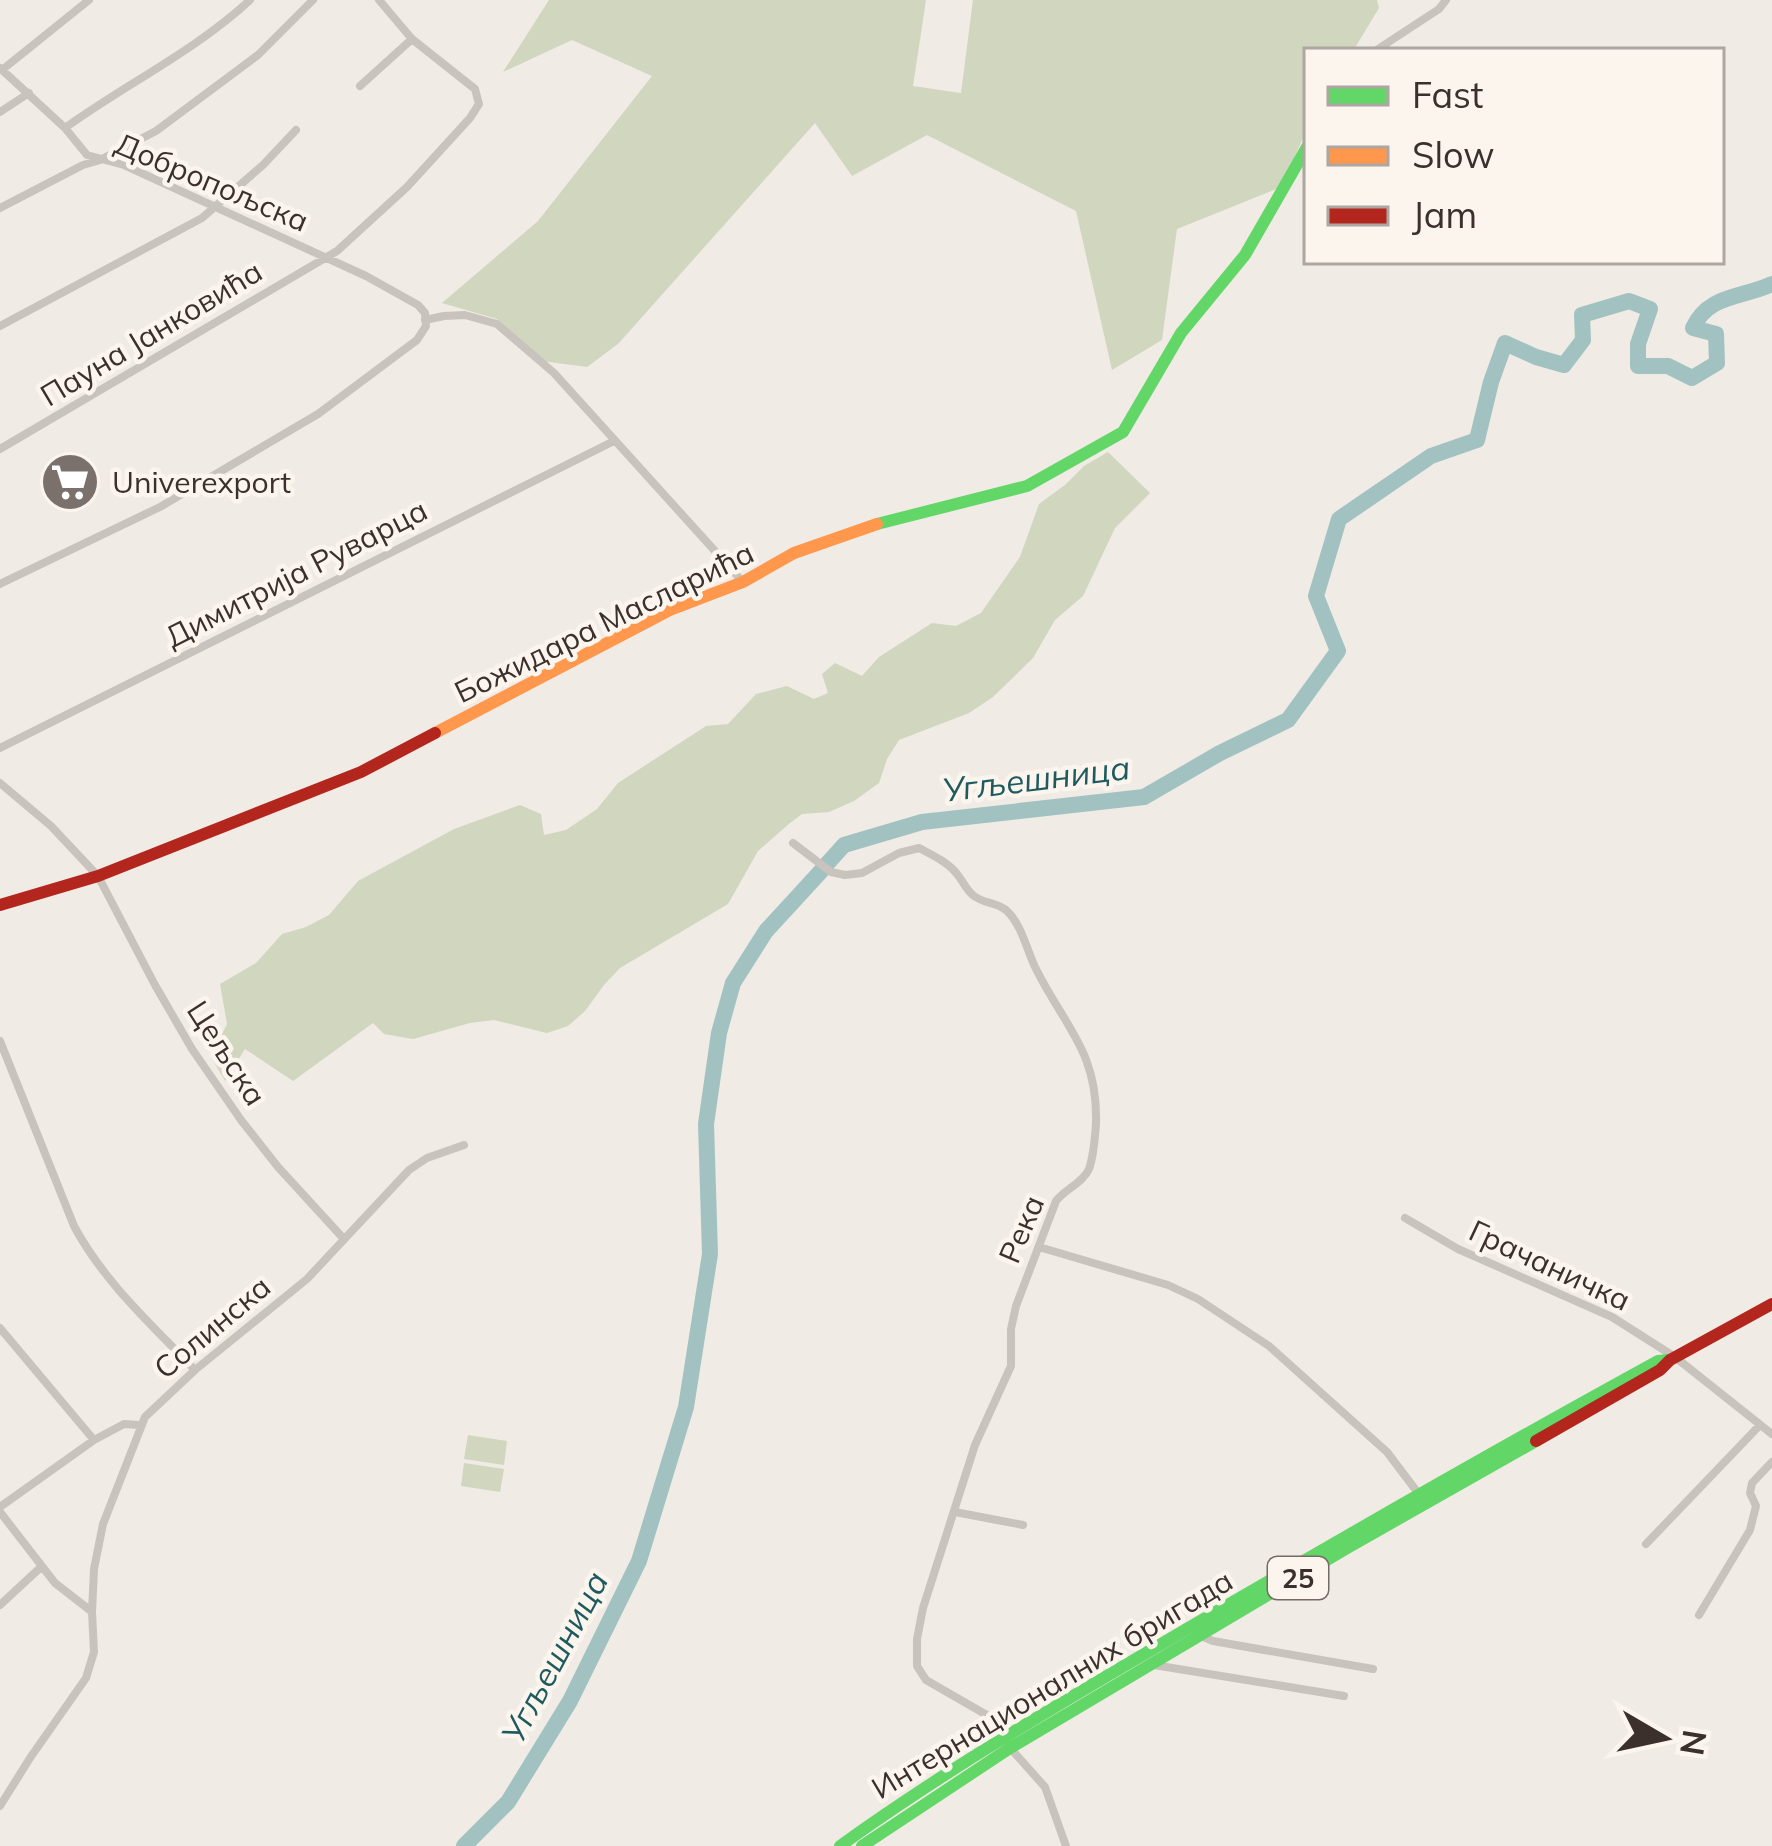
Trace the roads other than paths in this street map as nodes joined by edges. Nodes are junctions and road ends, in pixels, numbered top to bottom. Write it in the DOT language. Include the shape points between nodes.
graph roads {
  1 [pos="89,0"];
  2 [pos="250,0"];
  3 [pos="313,0"];
  4 [pos="379,0"];
  5 [pos="1445,0"];
  6 [pos="412,39"];
  7 [pos="1380,48"];
  8 [pos="1,69"];
  9 [pos="360,86"];
  10 [pos="28,93"];
  11 [pos="0,112"];
  12 [pos="65,128"];
  13 [pos="296,130"];
  14 [pos="1304,152"];
  15 [pos="100,160"];
  16 [pos="216,206"];
  17 [pos="0,208"];
  18 [pos="325,258"];
  19 [pos="425,316"];
  20 [pos="0,326"];
  21 [pos="614,441"];
  22 [pos="0,449"];
  23 [pos="743,582"];
  24 [pos="0,584"];
  25 [pos="0,748"];
  26 [pos="0,783"];
  27 [pos="793,843"];
  28 [pos="98,876"];
  29 [pos="0,905"];
  30 [pos="0,1040"];
  31 [pos="464,1145"];
  32 [pos="1405,1217"];
  33 [pos="344,1238"];
  34 [pos="1040,1246"];
  35 [pos="1772,1304"];
  36 [pos="0,1328"];
  37 [pos="1672,1359"];
  38 [pos="194,1370"];
  39 [pos="140,1425"];
  40 [pos="1760,1425"];
  41 [pos="1772,1434"];
  42 [pos="94,1440"];
  43 [pos="1772,1462"];
  44 [pos="1418,1493"];
  45 [pos="0,1509"];
  46 [pos="955,1511"];
  47 [pos="1023,1525"];
  48 [pos="1646,1544"];
  49 [pos="41,1567"];
  50 [pos="0,1605"];
  51 [pos="92,1612"];
  52 [pos="1700,1615"];
  53 [pos="1201,1636"];
  54 [pos="1153,1664"];
  55 [pos="1372,1669"];
  56 [pos="1344,1696"];
  57 [pos="1006,1742"];
  58 [pos="0,1806"];
  59 [pos="840,1846"];
  60 [pos="862,1846"];
  61 [pos="1066,1846"];
  1 -- 8 [label="street"];
  2 -- 12 [label="street"];
  3 -- 15 [label="street" via="258,55 155,131"];
  4 -- 6 [label="street"];
  5 -- 7 [label="street"];
  6 -- 9 [label="street"];
  6 -- 18 [label="street, Пауна Јанковића" via="475,89 479,104 407,187"];
  8 -- 10 [label="street, Добропољска"];
  10 -- 11 [label="street"];
  10 -- 12 [label="street, Добропољска"];
  12 -- 15 [label="street, Добропољска"];
  13 -- 16 [label="street"];
  14 -- 23 [label="main road, Божидара Масларића" via="1245,255 1181,333 1123,432 1027,486 896,517"];
  15 -- 16 [label="street, Добропољска"];
  15 -- 17 [label="street"];
  16 -- 18 [label="street, Добропољска"];
  16 -- 20 [label="street"];
  18 -- 19 [label="street, Добропољска"];
  18 -- 22 [label="street, Пауна Јанковића"];
  19 -- 21 [label="street" via="497,324"];
  19 -- 24 [label="street" via="417,340 318,414 160,508"];
  21 -- 23 [label="street"];
  21 -- 25 [label="street, Димитрија Руварца"];
  23 -- 28 [label="main road, Божидара Масларића" via="670,610 361,772"];
  26 -- 28 [label="street, Цељска"];
  27 -- 34 [label="street, Река" via="845,875 919,848 956,871 970,894 1011,915 1088,1058 1096,1105 1088,1171 1056,1201"];
  28 -- 29 [label="main road, Божидара Масларића"];
  28 -- 33 [label="street, Цељска" via="192,1049 278,1167"];
  30 -- 38 [label="street" via="84,1246"];
  31 -- 33 [label="street, Солинска" via="409,1170"];
  32 -- 37 [label="street, Грачаничка" via="1612,1317"];
  33 -- 38 [label="street, Солинска" via="307,1279"];
  34 -- 44 [label="street" via="1168,1285 1229,1318 1373,1439"];
  34 -- 46 [label="street, Река" via="1011,1329 1011,1366"];
  35 -- 37 [label="main road, Интернационалних бригада / 25"];
  36 -- 42 [label="street"];
  37 -- 40 [label="street, Грачаничка"];
  37 -- 44 [label="main road, Интернационалних бригада / 25"];
  37 -- 53 [label="main road, Интернационалних бригада / 25"];
  38 -- 39 [label="street, Солинска"];
  39 -- 42 [label="street"];
  39 -- 51 [label="street, Солинска" via="103,1524"];
  40 -- 41 [label="street, Грачаничка"];
  40 -- 48 [label="street"];
  42 -- 45 [label="street"];
  43 -- 52 [label="street" via="1752,1483 1750,1529"];
  44 -- 57 [label="main road, Интернационалних бригада / 25"];
  45 -- 49 [label="street"];
  46 -- 47 [label="street"];
  46 -- 57 [label="street, Река" via="919,1626 917,1666 935,1687 992,1718"];
  49 -- 50 [label="street"];
  49 -- 51 [label="street"];
  51 -- 58 [label="street, Солинска" via="86,1678"];
  53 -- 54 [label="main road, Интернационалних бригада / 25"];
  53 -- 55 [label="street"];
  54 -- 56 [label="street"];
  54 -- 57 [label="main road, Интернационалних бригада / 25"];
  57 -- 59 [label="main road, Интернационалних бригада / 25"];
  57 -- 60 [label="main road, Интернационалних бригада / 25"];
  57 -- 61 [label="street" via="1045,1787"];
}
